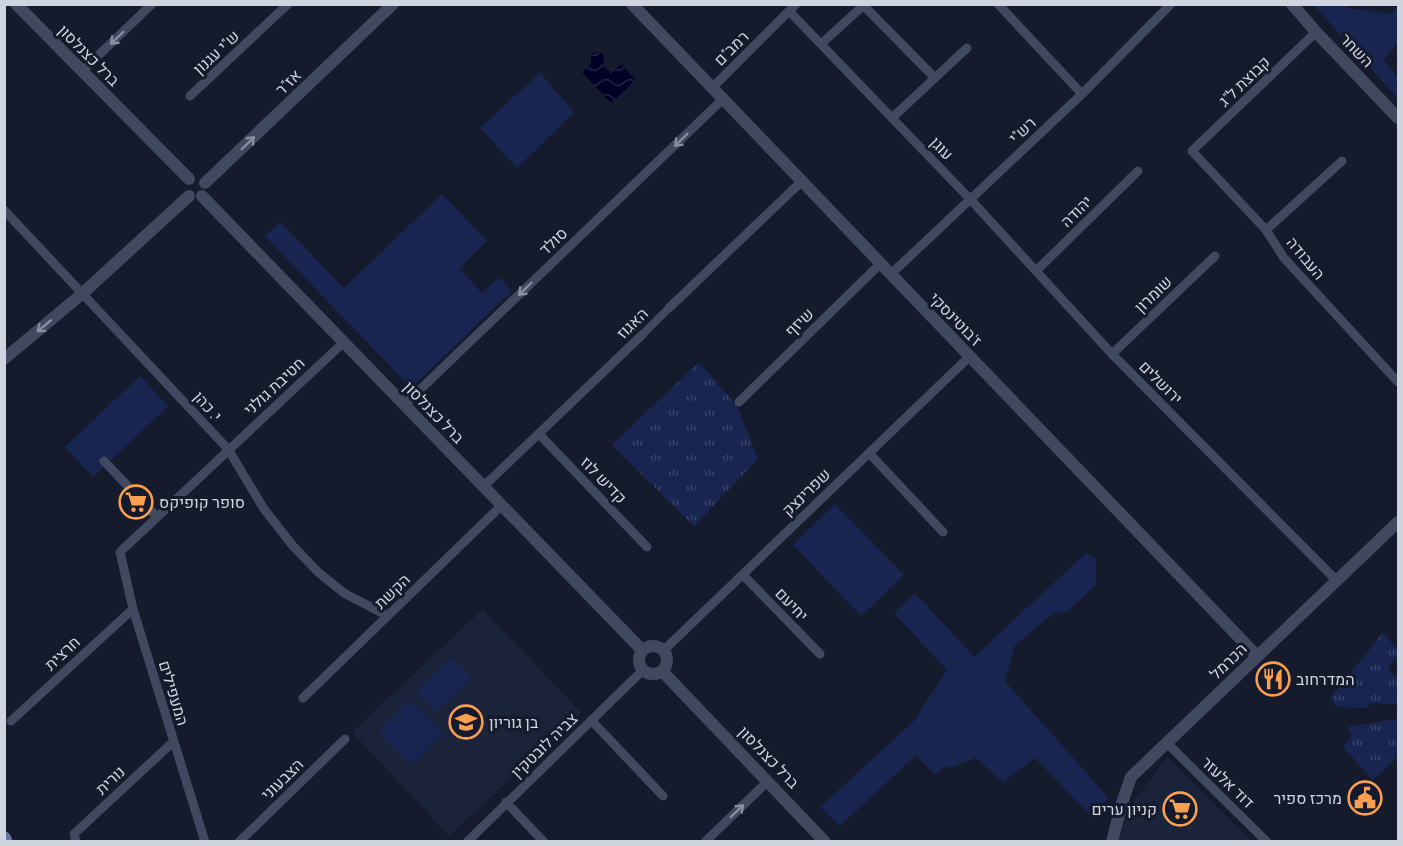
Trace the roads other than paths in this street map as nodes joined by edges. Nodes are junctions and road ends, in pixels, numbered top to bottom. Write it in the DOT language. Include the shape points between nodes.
graph roads {
  1 [pos="16,4"];
  2 [pos="152,4"];
  3 [pos="288,4"];
  4 [pos="393,4"];
  5 [pos="632,4"];
  6 [pos="998,4"];
  7 [pos="1171,4"];
  8 [pos="1292,4"];
  9 [pos="865,5"];
  10 [pos="793,8"];
  11 [pos="1316,32"];
  12 [pos="821,44"];
  13 [pos="967,48"];
  14 [pos="82,71"];
  15 [pos="935,78"];
  16 [pos="712,88"];
  17 [pos="1082,94"];
  18 [pos="190,96"];
  19 [pos="723,99"];
  20 [pos="892,118"];
  21 [pos="1398,118"];
  22 [pos="1192,151"];
  23 [pos="1342,161"];
  24 [pos="1138,171"];
  25 [pos="189,179"];
  26 [pos="802,181"];
  27 [pos="205,183"];
  28 [pos="189,196"];
  29 [pos="202,196"];
  30 [pos="970,199"];
  31 [pos="4,210"];
  32 [pos="1266,230"];
  33 [pos="1215,256"];
  34 [pos="880,264"];
  35 [pos="1036,271"];
  36 [pos="891,274"];
  37 [pos="83,293"];
  38 [pos="669,308"];
  39 [pos="643,334"];
  40 [pos="344,342"];
  41 [pos="1112,354"];
  42 [pos="969,357"];
  43 [pos="4,359"];
  44 [pos="1398,382"];
  45 [pos="739,402"];
  46 [pos="405,405"];
  47 [pos="539,434"];
  48 [pos="228,449"];
  49 [pos="869,453"];
  50 [pos="104,461"];
  51 [pos="484,486"];
  52 [pos="502,506"];
  53 [pos="157,517"];
  54 [pos="1398,522"];
  55 [pos="943,532"];
  56 [pos="647,547"];
  57 [pos="120,552"];
  58 [pos="743,574"];
  59 [pos="1336,581"];
  60 [pos="133,609"];
  61 [pos="388,616"];
  62 [pos="642,650"];
  63 [pos="664,650"];
  64 [pos="820,654"];
  65 [pos="1257,656"];
  66 [pos="643,670"];
  67 [pos="662,671"];
  68 [pos="303,698"];
  69 [pos="11,720"];
  70 [pos="591,720"];
  71 [pos="345,739"];
  72 [pos="173,742"];
  73 [pos="1167,744"];
  74 [pos="768,781"];
  75 [pos="663,796"];
  76 [pos="506,802"];
  77 [pos="76,842"];
  78 [pos="205,842"];
  79 [pos="239,842"];
  80 [pos="467,842"];
  81 [pos="544,842"];
  82 [pos="705,842"];
  83 [pos="825,842"];
  84 [pos="1112,842"];
  85 [pos="1267,842"];
  1 -- 14 [label="street, ברל כצנלסון"];
  2 -- 14 [label="street, one-way"];
  3 -- 18 [label="street, ש\"י עגנון"];
  27 -- 4 [label="street, אז\"ר, one-way"];
  5 -- 16 [label="street, ז'בוטינסקי"];
  6 -- 17 [label="street"];
  7 -- 17 [label="street, רש\"י"];
  8 -- 11 [label="street, השחר"];
  9 -- 12 [label="street"];
  9 -- 15 [label="street"];
  10 -- 12 [label="street, עוגן"];
  10 -- 16 [label="street, רמב\"ם"];
  11 -- 21 [label="street, השחר"];
  11 -- 22 [label="street, קבוצת ל\"ג"];
  12 -- 20 [label="street, עוגן"];
  13 -- 15 [label="street"];
  14 -- 25 [label="street, ברל כצנלסון"];
  15 -- 20 [label="street"];
  16 -- 19 [label="street, ז'בוטינסקי"];
  17 -- 30 [label="street, רש\"י"];
  19 -- 26 [label="street, ז'בוטינסקי"];
  19 -- 46 [label="street, סולד, one-way"];
  20 -- 30 [label="street, עוגן"];
  22 -- 32 [label="street, העבודה"];
  23 -- 32 [label="street"];
  24 -- 35 [label="street, יהודה"];
  25 -- 27 [label="street" via="198,177"];
  25 -- 28 [label="street" via="185,188"];
  26 -- 34 [label="street, ז'בוטינסקי"];
  26 -- 38 [label="street, האגוז"];
  27 -- 29 [label="street"];
  28 -- 29 [label="street"];
  28 -- 37 [label="street"];
  29 -- 40 [label="street, ברל כצנלסון"];
  30 -- 35 [label="street, ירושלים"];
  30 -- 36 [label="street, רש\"י"];
  31 -- 37 [label="street, י. כהן"];
  32 -- 44 [label="street, העבודה" via="1284,258"];
  33 -- 41 [label="street, שומרון"];
  34 -- 36 [label="street, ז'בוטינסקי"];
  34 -- 45 [label="street, שיזף"];
  35 -- 41 [label="street, ירושלים"];
  36 -- 42 [label="street, ז'בוטינסקי"];
  37 -- 43 [label="street, one-way"];
  37 -- 48 [label="street, י. כהן"];
  38 -- 39 [label="street, האגוז"];
  39 -- 47 [label="street, האגוז"];
  40 -- 46 [label="street, ברל כצנלסון"];
  40 -- 48 [label="street, חטיבת גולני"];
  41 -- 59 [label="street, ירושלים"];
  42 -- 49 [label="street, שפרינצק"];
  42 -- 65 [label="street, ז'בוטינסקי"];
  46 -- 51 [label="street, ברל כצנלסון"];
  47 -- 51 [label="street, האגוז"];
  47 -- 56 [label="street, קדיש לוז"];
  48 -- 53 [label="street, חטיבת גולני"];
  48 -- 61 [label="street, י. כהן" via="264,509 293,546 344,593"];
  49 -- 55 [label="street"];
  49 -- 58 [label="street, שפרינצק"];
  50 -- 53 [label="street"];
  51 -- 52 [label="street, ברל כצנלסון"];
  52 -- 61 [label="street, הקשת"];
  52 -- 62 [label="street, ברל כצנלסון"];
  53 -- 57 [label="street, חטיבת גולני"];
  54 -- 59 [label="street, הכרמל"];
  57 -- 60 [label="street, המעפילים"];
  58 -- 63 [label="street, שפרינצק"];
  58 -- 64 [label="street, יחיעם"];
  59 -- 65 [label="street, הכרמל"];
  60 -- 69 [label="street, חרצית"];
  60 -- 72 [label="street, המעפילים"];
  61 -- 68 [label="street, הקשת"];
  62 -- 63 [label="street" via="656,645"];
  62 -- 66 [label="street" via="639,660"];
  63 -- 67 [label="street" via="668,663"];
  65 -- 73 [label="street, הכרמל"];
  66 -- 67 [label="street" via="652,674"];
  66 -- 70 [label="street, צביה לובטקין"];
  67 -- 74 [label="street, ברל כצנלסון"];
  70 -- 75 [label="street"];
  70 -- 76 [label="street, צביה לובטקין"];
  71 -- 79 [label="street, הצבעוני"];
  72 -- 77 [label="street, נורית" via="74,834"];
  72 -- 78 [label="street, המעפילים"];
  73 -- 84 [label="street, הכרמל" via="1131,777"];
  73 -- 85 [label="street, דוד אלעזר"];
  82 -- 74 [label="street, one-way"];
  74 -- 83 [label="street, ברל כצנלסון"];
  76 -- 80 [label="street, צביה לובטקין"];
  76 -- 81 [label="street"];
}
